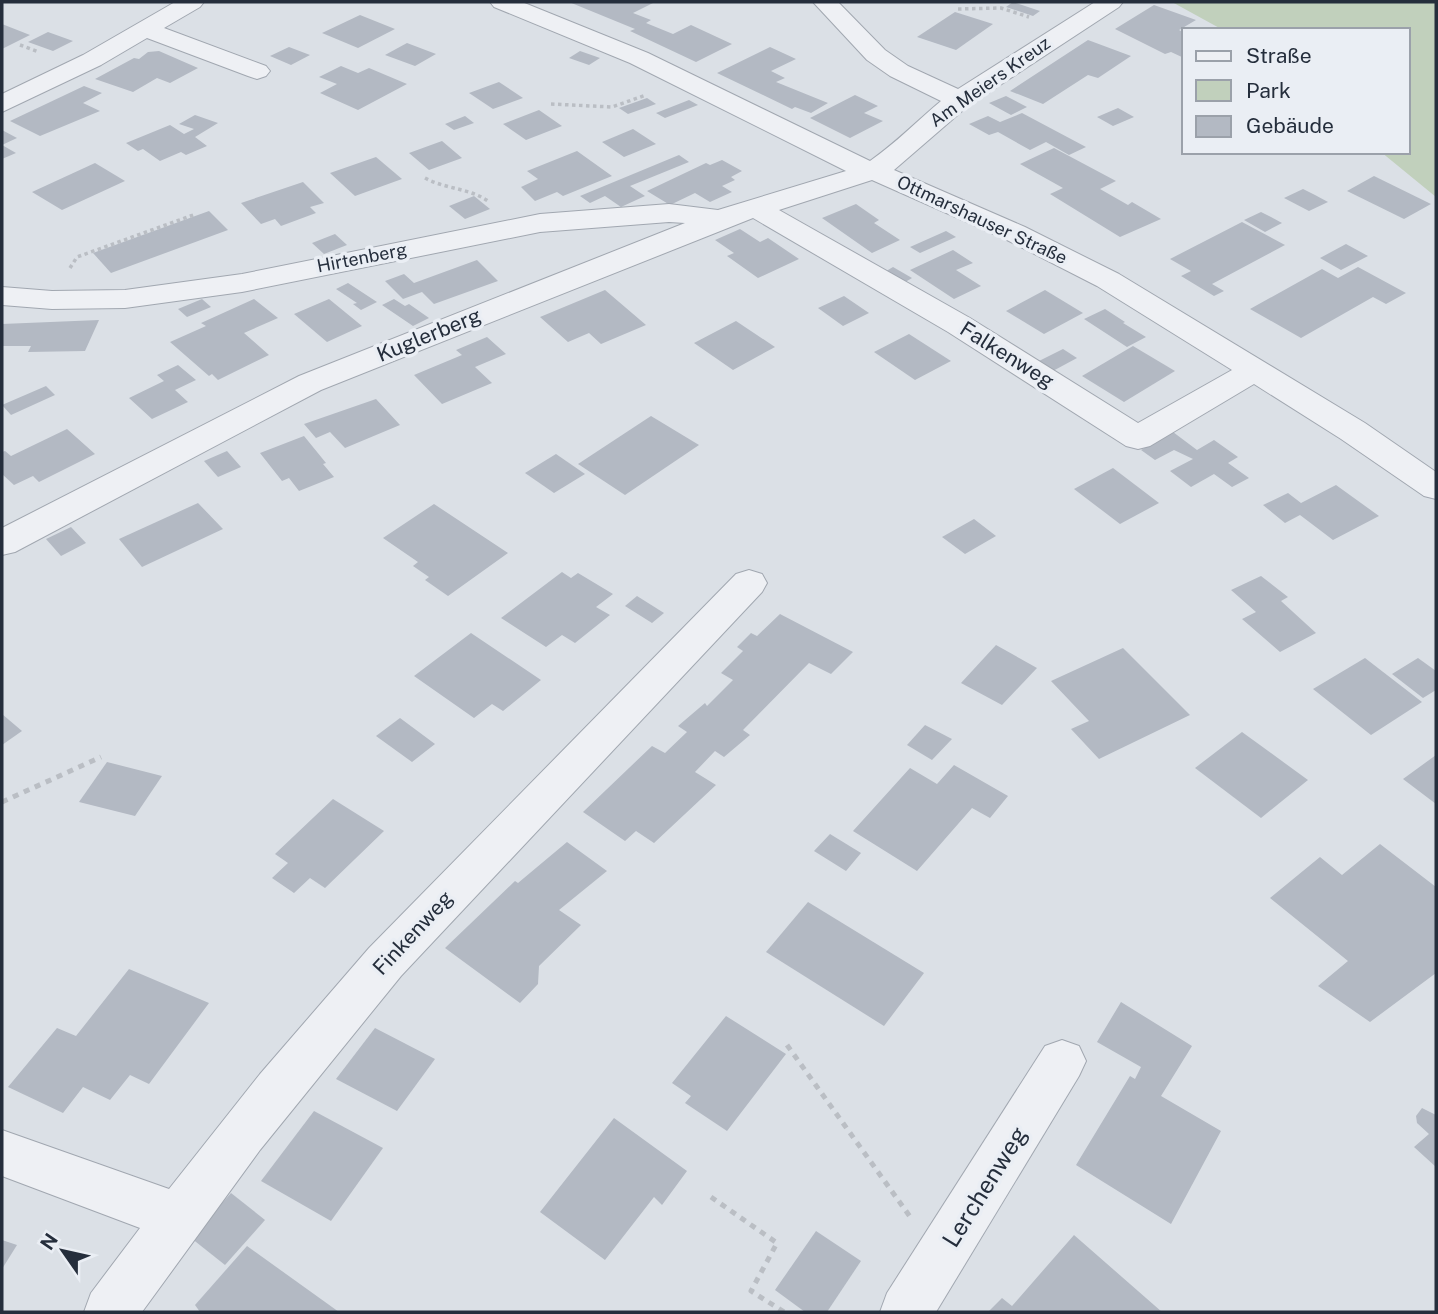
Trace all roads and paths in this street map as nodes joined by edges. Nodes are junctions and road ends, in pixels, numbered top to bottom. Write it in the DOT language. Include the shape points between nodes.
graph roads {
  1 [pos="192,2"];
  2 [pos="502,2"];
  3 [pos="825,2"];
  4 [pos="1111,2"];
  5 [pos="958,9"];
  6 [pos="147,30"];
  7 [pos="1066,30"];
  8 [pos="257,71"];
  9 [pos="688,81"];
  10 [pos="959,100"];
  11 [pos="2,104"];
  12 [pos="551,104"];
  13 [pos="874,171"];
  14 [pos="425,178"];
  15 [pos="756,208"];
  16 [pos="196,214"];
  17 [pos="723,218"];
  18 [pos="520,227"];
  19 [pos="2,296"];
  20 [pos="52,300"];
  21 [pos="1255,370"];
  22 [pos="1436,488"];
  23 [pos="2,543"];
  24 [pos="749,583"];
  25 [pos="101,757"];
  26 [pos="2,802"];
  27 [pos="787,1045"];
  28 [pos="1062,1061"];
  29 [pos="2,1153"];
  30 [pos="711,1197"];
  31 [pos="178,1217"];
  32 [pos="941,1260"];
  33 [pos="110,1312"];
  34 [pos="784,1312"];
  35 [pos="906,1312"];
  1 -- 6 [label="street"];
  2 -- 9 [label="street, Ottmarshauser Straße"];
  3 -- 10 [label="street" via="876,55"];
  4 -- 7 [label="street, Am Meiers Kreuz"];
  5 -- 7 [label="path" via="1001,8"];
  6 -- 8 [label="street"];
  6 -- 11 [label="street"];
  7 -- 10 [label="street, Am Meiers Kreuz"];
  9 -- 12 [label="path" via="612,107"];
  9 -- 13 [label="street, Ottmarshauser Straße"];
  10 -- 13 [label="street, Am Meiers Kreuz"];
  13 -- 15 [label="street, Kuglerberg"];
  13 -- 21 [label="street, Ottmarshauser Straße" via="1097,275"];
  14 -- 18 [label="path" via="438,187 477,192"];
  15 -- 17 [label="street, Kuglerberg"];
  15 -- 21 [label="street, Falkenweg" via="958,325 1138,438"];
  16 -- 20 [label="path" via="77,257"];
  17 -- 18 [label="street, Hirtenberg" via="669,214"];
  17 -- 23 [label="street, Kuglerberg" via="310,383"];
  18 -- 20 [label="street, Hirtenberg" via="242,283 125,299"];
  19 -- 20 [label="street, Hirtenberg"];
  21 -- 22 [label="street, Ottmarshauser Straße"];
  24 -- 31 [label="street, Finkenweg" via="387,961 287,1076"];
  25 -- 26 [label="path"];
  27 -- 32 [label="path"];
  28 -- 32 [label="street, Lerchenweg"];
  29 -- 31 [label="street"];
  30 -- 34 [label="path" via="777,1242 751,1291"];
  31 -- 33 [label="street, Finkenweg"];
  32 -- 35 [label="street, Lerchenweg"];
}
